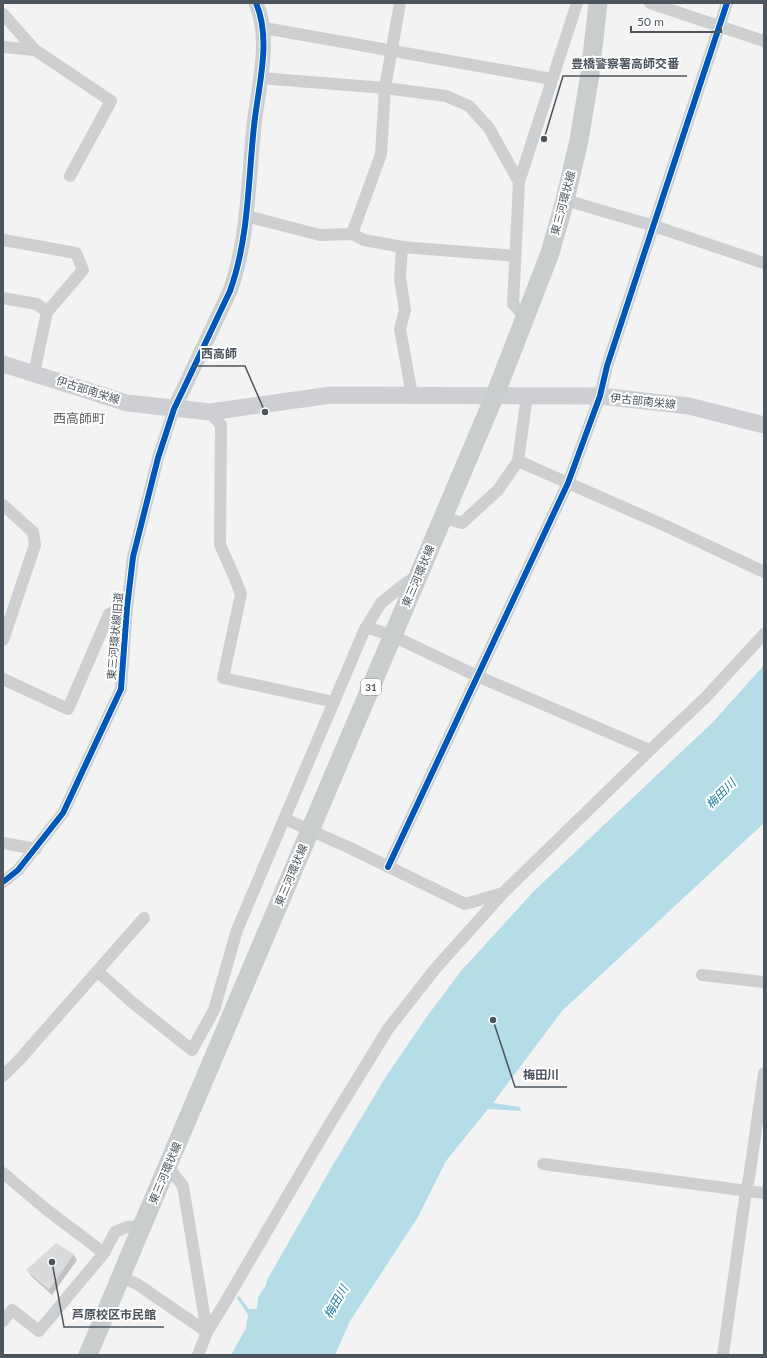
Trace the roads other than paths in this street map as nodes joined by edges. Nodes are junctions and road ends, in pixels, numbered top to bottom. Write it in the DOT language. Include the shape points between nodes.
graph roads {
  1 [pos="256,3"];
  2 [pos="400,3"];
  3 [pos="577,3"];
  4 [pos="598,3"];
  5 [pos="650,3"];
  6 [pos="727,3"];
  7 [pos="3,14"];
  8 [pos="719,26"];
  9 [pos="264,28"];
  10 [pos="764,41"];
  11 [pos="3,47"];
  12 [pos="35,50"];
  13 [pos="392,50"];
  14 [pos="260,78"];
  15 [pos="552,79"];
  16 [pos="385,88"];
  17 [pos="70,176"];
  18 [pos="519,182"];
  19 [pos="565,200"];
  20 [pos="246,216"];
  21 [pos="654,226"];
  22 [pos="352,234"];
  23 [pos="3,240"];
  24 [pos="402,247"];
  25 [pos="515,256"];
  26 [pos="764,263"];
  27 [pos="3,298"];
  28 [pos="47,312"];
  29 [pos="525,318"];
  30 [pos="3,364"];
  31 [pos="34,373"];
  32 [pos="412,395"];
  33 [pos="495,395"];
  34 [pos="527,396"];
  35 [pos="600,396"];
  36 [pos="174,409"];
  37 [pos="210,412"];
  38 [pos="764,425"];
  39 [pos="518,461"];
  40 [pos="568,483"];
  41 [pos="3,505"];
  42 [pos="443,517"];
  43 [pos="764,572"];
  44 [pos="417,576"];
  45 [pos="127,608"];
  46 [pos="366,627"];
  47 [pos="764,634"];
  48 [pos="393,636"];
  49 [pos="3,640"];
  50 [pos="477,676"];
  51 [pos="3,679"];
  52 [pos="334,702"];
  53 [pos="648,752"];
  54 [pos="285,819"];
  55 [pos="309,831"];
  56 [pos="3,843"];
  57 [pos="36,849"];
  58 [pos="388,867"];
  59 [pos="3,882"];
  60 [pos="504,892"];
  61 [pos="144,918"];
  62 [pos="97,971"];
  63 [pos="702,976"];
  64 [pos="764,982"];
  65 [pos="764,1073"];
  66 [pos="3,1076"];
  67 [pos="543,1164"];
  68 [pos="168,1167"];
  69 [pos="3,1173"];
  70 [pos="746,1191"];
  71 [pos="764,1193"];
  72 [pos="142,1226"];
  73 [pos="104,1254"];
  74 [pos="120,1277"];
  75 [pos="3,1321"];
  76 [pos="207,1332"];
  77 [pos="88,1355"];
  78 [pos="198,1355"];
  79 [pos="723,1355"];
  1 -- 9 [label="street"];
  2 -- 13 [label="street"];
  3 -- 15 [label="street"];
  4 -- 19 [label="main road, 東三河環状線 / 31" via="579,140"];
  5 -- 8 [label="street"];
  6 -- 8 [label="street"];
  7 -- 12 [label="street"];
  8 -- 10 [label="street"];
  8 -- 21 [label="street"];
  9 -- 13 [label="street"];
  9 -- 14 [label="street"];
  11 -- 12 [label="street"];
  12 -- 17 [label="street" via="111,101"];
  13 -- 15 [label="street"];
  13 -- 16 [label="street"];
  14 -- 16 [label="street"];
  14 -- 20 [label="street"];
  15 -- 18 [label="street"];
  16 -- 18 [label="street" via="446,96 469,106 489,128"];
  16 -- 22 [label="street" via="381,154"];
  18 -- 25 [label="street"];
  19 -- 21 [label="street"];
  19 -- 29 [label="main road, 東三河環状線 / 31" via="550,253"];
  20 -- 22 [label="street" via="320,235"];
  20 -- 36 [label="street" via="236,274 230,291"];
  21 -- 26 [label="street"];
  21 -- 35 [label="street" via="607,366"];
  22 -- 24 [label="street" via="364,240"];
  23 -- 28 [label="street" via="76,253 82,270"];
  24 -- 25 [label="street"];
  24 -- 32 [label="street" via="400,278 405,310 400,329"];
  25 -- 29 [label="street" via="513,304"];
  27 -- 28 [label="street" via="37,304"];
  28 -- 31 [label="street"];
  29 -- 33 [label="main road, 東三河環状線 / 31"];
  30 -- 31 [label="main road, 伊古部南栄線"];
  31 -- 36 [label="main road, 伊古部南栄線" via="126,403"];
  32 -- 33 [label="main road"];
  32 -- 37 [label="main road" via="331,395"];
  33 -- 34 [label="main road, 伊古部南栄線"];
  33 -- 42 [label="main road, 東三河環状線 / 31"];
  34 -- 35 [label="main road, 伊古部南栄線"];
  34 -- 39 [label="street"];
  35 -- 38 [label="main road, 伊古部南栄線" via="689,406"];
  35 -- 40 [label="street"];
  36 -- 37 [label="main road"];
  36 -- 45 [label="street, 東三河環状線旧道" via="158,458 133,557"];
  37 -- 52 [label="street" via="221,425 220,545 241,594 223,678"];
  39 -- 40 [label="street"];
  39 -- 42 [label="street" via="498,490 462,523"];
  40 -- 43 [label="street"];
  40 -- 50 [label="street"];
  41 -- 49 [label="street" via="33,532 35,545"];
  42 -- 44 [label="main road, 東三河環状線 / 31"];
  44 -- 46 [label="street" via="381,603"];
  44 -- 48 [label="main road, 東三河環状線 / 31"];
  45 -- 51 [label="street" via="109,614 68,709"];
  45 -- 57 [label="street, 東三河環状線旧道" via="121,689 63,813"];
  46 -- 48 [label="street"];
  46 -- 52 [label="street"];
  47 -- 53 [label="street" via="707,696"];
  48 -- 50 [label="street"];
  48 -- 55 [label="main road, 東三河環状線 / 31"];
  50 -- 53 [label="street" via="645,748"];
  50 -- 58 [label="street"];
  52 -- 54 [label="street"];
  53 -- 60 [label="street"];
  54 -- 55 [label="street"];
  54 -- 62 [label="street" via="237,930 214,1010 192,1050"];
  55 -- 58 [label="street"];
  55 -- 68 [label="main road, 東三河環状線 / 31"];
  56 -- 57 [label="street"];
  57 -- 59 [label="street, 東三河環状線旧道" via="18,870"];
  58 -- 60 [label="street" via="465,904"];
  60 -- 76 [label="street" via="435,969 388,1029"];
  61 -- 62 [label="street"];
  62 -- 66 [label="street"];
  63 -- 64 [label="street"];
  65 -- 70 [label="street"];
  67 -- 70 [label="street"];
  68 -- 72 [label="main road, 東三河環状線 / 31"];
  68 -- 76 [label="street" via="183,1186"];
  69 -- 73 [label="street"];
  70 -- 71 [label="street"];
  70 -- 79 [label="street"];
  72 -- 73 [label="street" via="126,1227 115,1232"];
  72 -- 74 [label="main road, 東三河環状線 / 31"];
  73 -- 75 [label="street" via="39,1331 12,1310"];
  74 -- 76 [label="street" via="137,1284"];
  74 -- 77 [label="main road, 東三河環状線 / 31"];
  76 -- 78 [label="street"];
}
